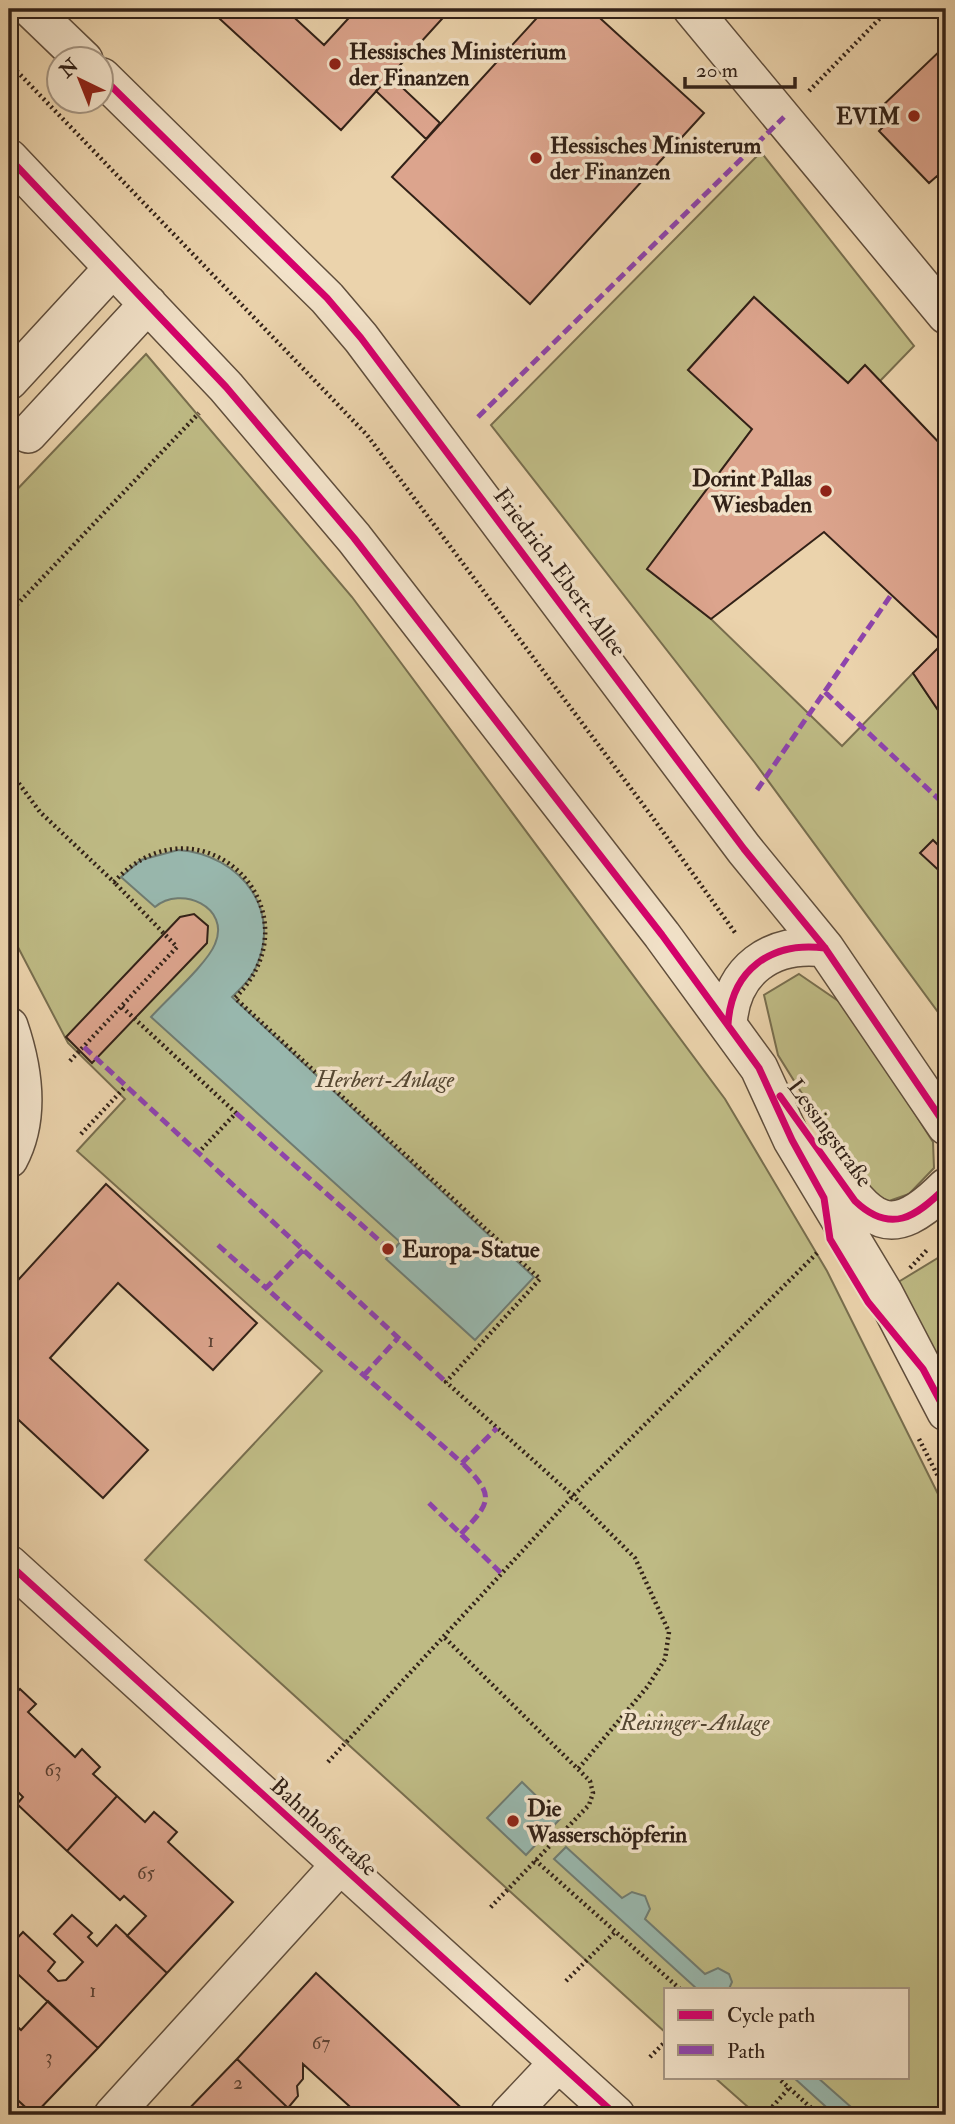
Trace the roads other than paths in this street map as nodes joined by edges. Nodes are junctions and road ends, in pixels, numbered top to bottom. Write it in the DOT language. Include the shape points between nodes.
graph roads {
  1 [pos="31,9"];
  2 [pos="692,9"];
  3 [pos="69,46"];
  4 [pos="116,91"];
  5 [pos="9,158"];
  6 [pos="113,268"];
  7 [pos="148,304"];
  8 [pos="946,315"];
  9 [pos="9,381"];
  10 [pos="28,434"];
  11 [pos="825,948"];
  12 [pos="728,1025"];
  13 [pos="9,1026"];
  14 [pos="898,1052"];
  15 [pos="759,1069"];
  16 [pos="946,1079"];
  17 [pos="946,1126"];
  18 [pos="9,1159"];
  19 [pos="946,1187"];
  20 [pos="946,1412"];
  21 [pos="15,1582"];
  22 [pos="339,1866"];
  23 [pos="557,2064"];
  24 [pos="113,2115"];
  25 [pos="509,2115"];
  26 [pos="616,2115"];
  1 -- 3 [label="street"];
  2 -- 8 [label="street"];
  4 -- 11 [label="street, Friedrich-Ebert-Allee" via="352,328 744,849"];
  5 -- 6 [label="street"];
  6 -- 7 [label="street"];
  6 -- 9 [label="street"];
  7 -- 10 [label="street"];
  7 -- 12 [label="street" via="226,387 354,538"];
  11 -- 12 [label="street" via="789,947 757,964 737,984"];
  11 -- 14 [label="street, Friedrich-Ebert-Allee"];
  12 -- 15 [label="street"];
  13 -- 18 [label="street" via="24,1106 23,1127"];
  14 -- 16 [label="street, Friedrich-Ebert-Allee"];
  14 -- 17 [label="street, Friedrich-Ebert-Allee"];
  15 -- 19 [label="street, Lessingstraße" via="868,1213 882,1219 907,1218"];
  15 -- 20 [label="street" via="792,1140 884,1293"];
  21 -- 22 [label="street, Bahnhofstraße"];
  22 -- 23 [label="street, Bahnhofstraße"];
  22 -- 24 [label="street"];
  23 -- 25 [label="street"];
  23 -- 26 [label="street, Bahnhofstraße"];
}
